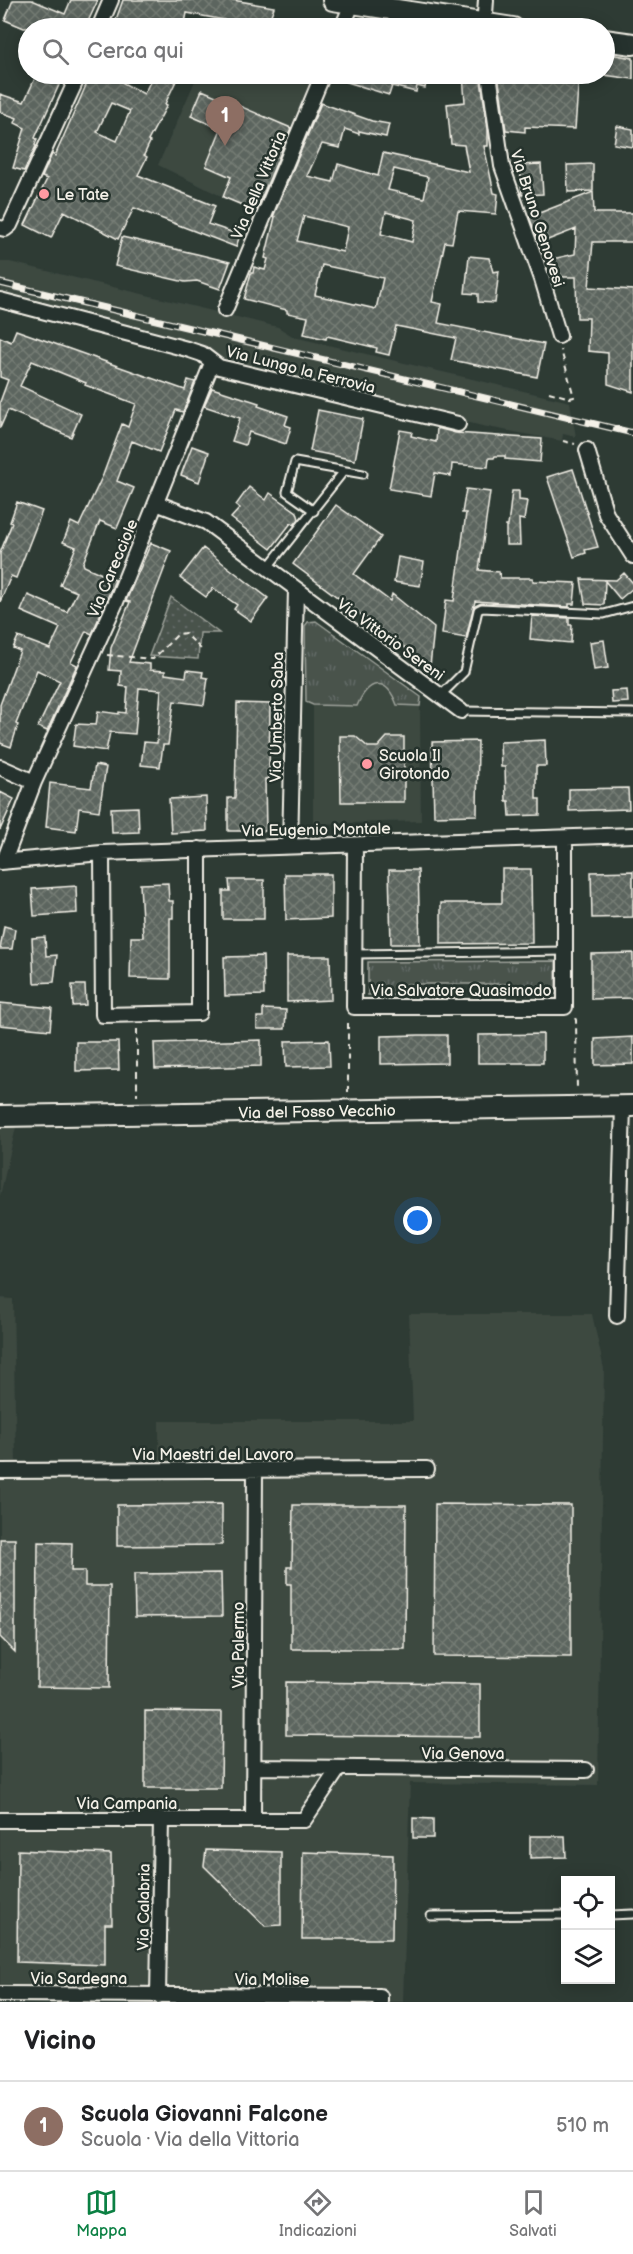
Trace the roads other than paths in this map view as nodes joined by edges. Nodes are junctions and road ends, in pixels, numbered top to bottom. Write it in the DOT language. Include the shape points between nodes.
graph roads {
  1 [pos="111,0"];
  2 [pos="486,0"];
  3 [pos="343,2"];
  4 [pos="103,18"];
  5 [pos="342,18"];
  6 [pos="437,18"];
  7 [pos="485,18"];
  8 [pos="615,42"];
  9 [pos="633,44"];
  10 [pos="74,84"];
  11 [pos="319,84"];
  12 [pos="490,84"];
  13 [pos="3,229"];
  14 [pos="0,300"];
  15 [pos="225,310"];
  16 [pos="560,336"];
  17 [pos="212,363"];
  18 [pos="458,424"];
  19 [pos="587,450"];
  20 [pos="344,471"];
  21 [pos="363,474"];
  22 [pos="156,503"];
  23 [pos="314,511"];
  24 [pos="633,556"];
  25 [pos="268,567"];
  26 [pos="296,589"];
  27 [pos="633,606"];
  28 [pos="440,696"];
  29 [pos="461,711"];
  30 [pos="633,713"];
  31 [pos="0,767"];
  32 [pos="34,782"];
  33 [pos="633,835"];
  34 [pos="565,838"];
  35 [pos="355,845"];
  36 [pos="290,846"];
  37 [pos="199,849"];
  38 [pos="102,853"];
  39 [pos="2,861"];
  40 [pos="565,951"];
  41 [pos="355,954"];
  42 [pos="628,1106"];
  43 [pos="0,1116"];
  44 [pos="617,1316"];
  45 [pos="427,1469"];
  46 [pos="255,1470"];
  47 [pos="0,1471"];
  48 [pos="254,1767"];
  49 [pos="339,1768"];
  50 [pos="586,1770"];
  51 [pos="160,1819"];
  52 [pos="0,1820"];
  53 [pos="254,1820"];
  54 [pos="633,1914"];
  55 [pos="561,1915"];
  56 [pos="615,1915"];
  57 [pos="431,1916"];
  58 [pos="0,1994"];
  59 [pos="158,1995"];
  60 [pos="380,2002"];
  1 -- 4 [label="street"];
  2 -- 7 [label="street"];
  3 -- 5 [label="street"];
  3 -- 6 [label="street"];
  8 -- 9 [label="street"];
  10 -- 13 [label="street" via="10,225"];
  11 -- 15 [label="street, Via della Vittoria"];
  12 -- 16 [label="street, Via Bruno Genovesi" via="502,166"];
  14 -- 17 [label="street, Via Lungo la Ferrovia" via="188,349"];
  17 -- 18 [label="street, Via Lungo la Ferrovia" via="295,387"];
  17 -- 22 [label="street, Via Carecciole"];
  19 -- 24 [label="street" via="606,514"];
  20 -- 21 [label="lane"];
  20 -- 23 [label="lane"];
  20 -- 23 [label="lane" via="295,462 287,492"];
  22 -- 25 [label="street, Via Vittorio Sereni" via="206,522"];
  22 -- 32 [label="street, Via Carecciole" via="116,602"];
  23 -- 25 [label="lane"];
  25 -- 26 [label="street, Via Vittorio Sereni"];
  26 -- 28 [label="street, Via Vittorio Sereni"];
  26 -- 36 [label="street, Via Umberto Saba"];
  27 -- 28 [label="lane" via="604,614 482,608 478,610 464,672"];
  28 -- 29 [label="street, Via Vittorio Sereni"];
  29 -- 30 [label="lane, Via Vittorio Sereni"];
  31 -- 32 [label="street"];
  32 -- 39 [label="street, Via Carecciole"];
  33 -- 34 [label="street, Via Eugenio Montale"];
  34 -- 35 [label="street, Via Eugenio Montale"];
  34 -- 40 [label="street, Via Salvatore Quasimodo"];
  35 -- 36 [label="street, Via Eugenio Montale"];
  35 -- 41 [label="street, Via Salvatore Quasimodo"];
  36 -- 37 [label="street, Via Eugenio Montale"];
  37 -- 38 [label="street, Via Eugenio Montale"];
  37 -- 38 [label="street" via="199,1013 103,1015"];
  38 -- 39 [label="street, Via Eugenio Montale"];
  40 -- 41 [label="lane"];
  40 -- 41 [label="street, Via Salvatore Quasimodo" via="565,1007 354,1007"];
  42 -- 43 [label="street, Via del Fosso Vecchio"];
  42 -- 44 [label="street"];
  45 -- 46 [label="street, Via Maestri del Lavoro"];
  46 -- 47 [label="street, Via Maestri del Lavoro"];
  46 -- 48 [label="street, Via Palermo"];
  48 -- 49 [label="street, Via Genova"];
  48 -- 53 [label="street, Via Palermo"];
  49 -- 50 [label="street, Via Genova"];
  49 -- 53 [label="street" via="304,1820"];
  51 -- 52 [label="street, Via Campania"];
  51 -- 53 [label="street, Via Campania"];
  51 -- 59 [label="street, Via Calabria"];
  54 -- 56 [label="lane"];
  55 -- 57 [label="lane"];
  58 -- 59 [label="street, Via Sardegna"];
  59 -- 60 [label="street, Via Molise" via="380,1995"];
}
